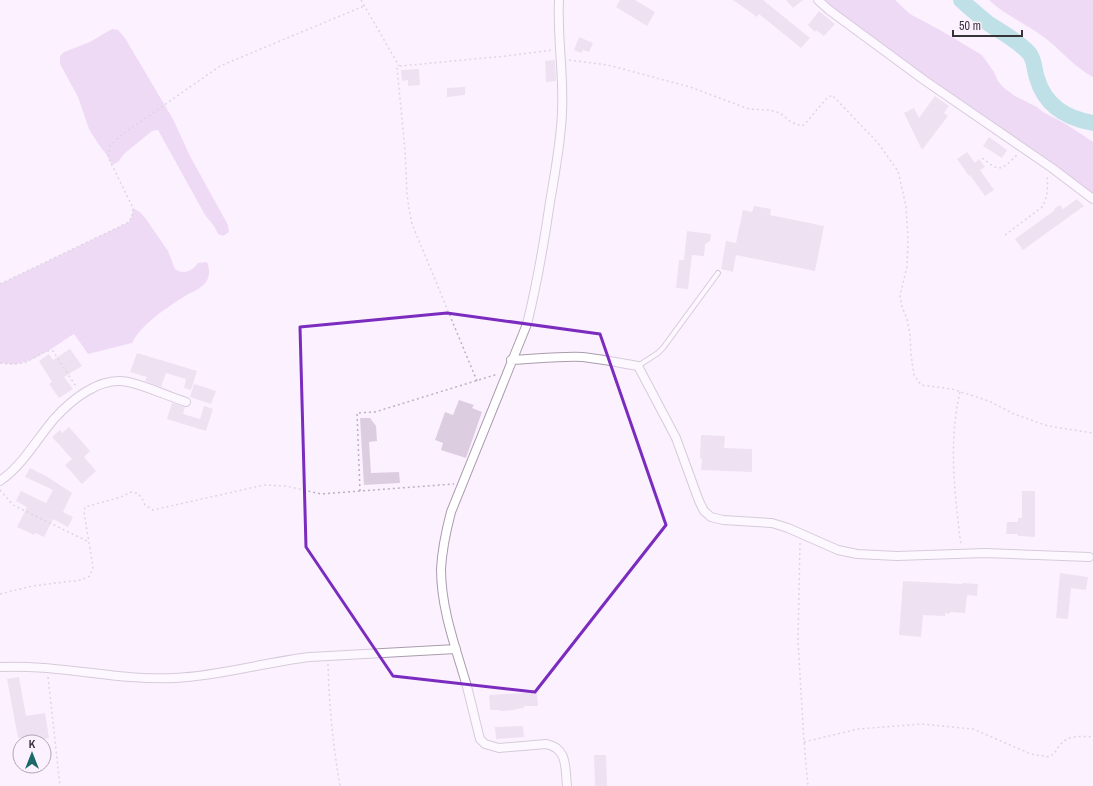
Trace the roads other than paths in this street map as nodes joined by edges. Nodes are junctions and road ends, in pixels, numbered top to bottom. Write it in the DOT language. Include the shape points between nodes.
graph roads {
  1 [pos="558,0"];
  2 [pos="818,0"];
  3 [pos="1093,199"];
  4 [pos="718,273"];
  5 [pos="511,360"];
  6 [pos="638,366"];
  7 [pos="186,402"];
  8 [pos="0,481"];
  9 [pos="1089,556"];
  10 [pos="456,649"];
  11 [pos="0,667"];
  12 [pos="567,786"];
  1 -- 5 [label="street" via="562,105 559,147 534,295 527,324"];
  2 -- 3 [label="street" via="924,80 1047,164"];
  4 -- 6 [label="lane" via="663,348"];
  5 -- 6 [label="street" via="583,358"];
  5 -- 10 [label="street" via="451,512 443,543 441,570 449,623"];
  6 -- 9 [label="street" via="676,438 699,501 711,517 772,523 838,550 857,554 897,556 985,553"];
  7 -- 8 [label="street" via="122,381 102,384 82,395 61,412 22,462"];
  10 -- 11 [label="street" via="292,659 228,673 174,678 108,675 23,666"];
  10 -- 12 [label="street" via="480,739 485,744 499,748 553,745 563,755"];
}
